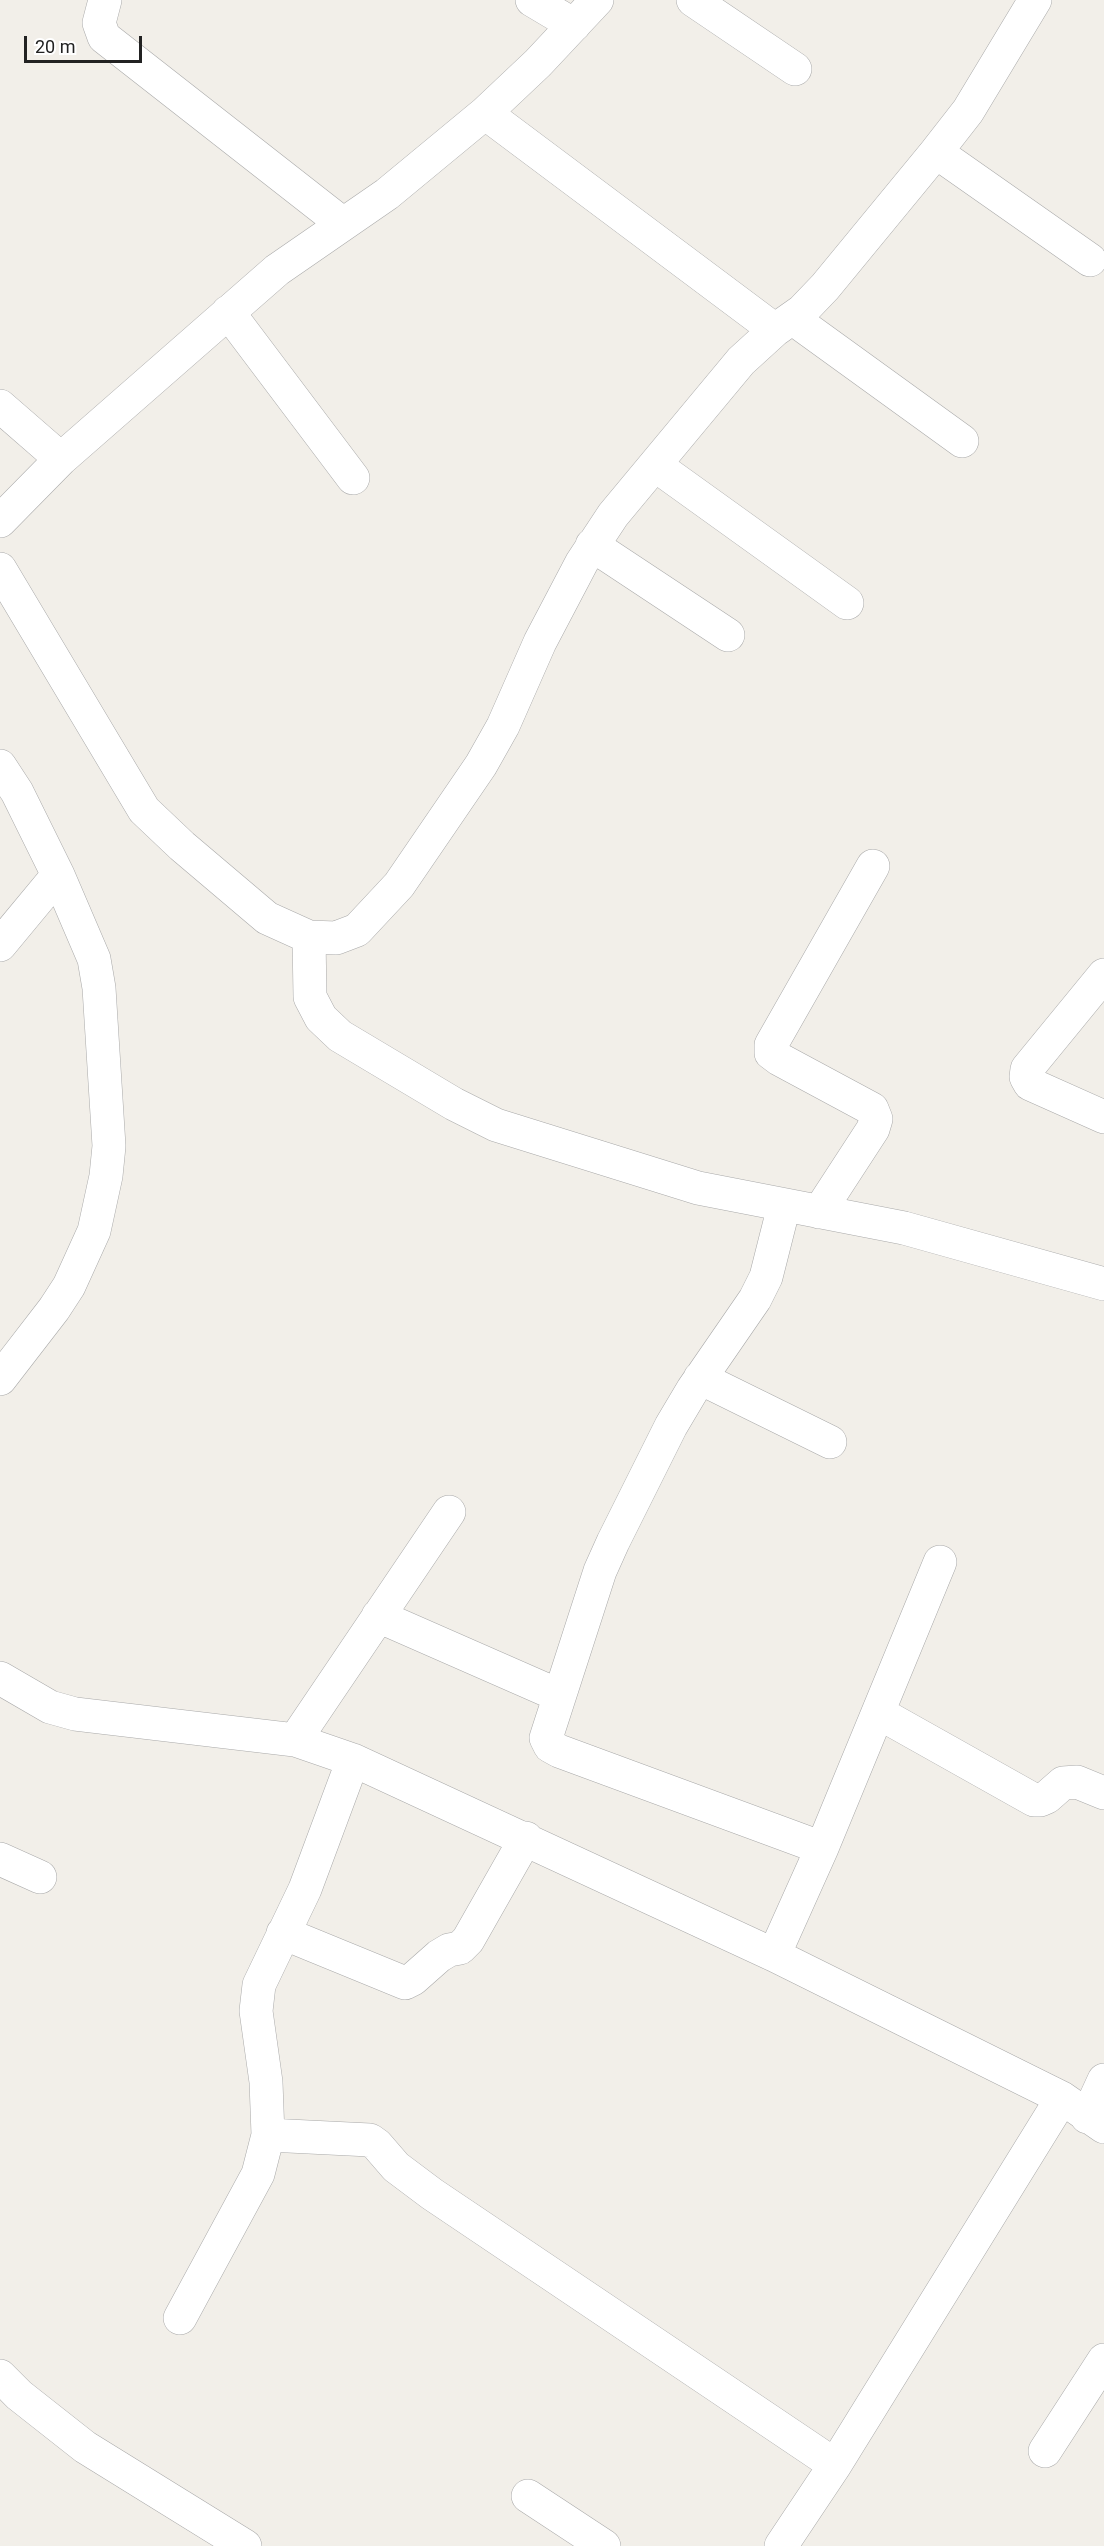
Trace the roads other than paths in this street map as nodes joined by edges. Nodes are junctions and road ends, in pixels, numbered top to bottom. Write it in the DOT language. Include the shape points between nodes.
graph roads {
  1 [pos="105,0"];
  2 [pos="532,0"];
  3 [pos="597,0"];
  4 [pos="693,0"];
  5 [pos="1035,0"];
  6 [pos="574,25"];
  7 [pos="795,69"];
  8 [pos="485,113"];
  9 [pos="936,152"];
  10 [pos="344,224"];
  11 [pos="1090,260"];
  12 [pos="228,312"];
  13 [pos="784,324"];
  14 [pos="0,406"];
  15 [pos="962,441"];
  16 [pos="61,459"];
  17 [pos="656,465"];
  18 [pos="353,478"];
  19 [pos="0,521"];
  20 [pos="592,545"];
  21 [pos="0,569"];
  22 [pos="847,603"];
  23 [pos="728,635"];
  24 [pos="0,766"];
  25 [pos="873,866"];
  26 [pos="58,875"];
  27 [pos="309,937"];
  28 [pos="0,945"];
  29 [pos="1104,975"];
  30 [pos="1104,1117"];
  31 [pos="784,1206"];
  32 [pos="819,1212"];
  33 [pos="1104,1284"];
  34 [pos="700,1378"];
  35 [pos="0,1379"];
  36 [pos="830,1442"];
  37 [pos="449,1512"];
  38 [pos="940,1562"];
  39 [pos="378,1616"];
  40 [pos="0,1678"];
  41 [pos="558,1695"];
  42 [pos="879,1713"];
  43 [pos="295,1740"];
  44 [pos="353,1760"];
  45 [pos="1104,1793"];
  46 [pos="526,1838"];
  47 [pos="822,1848"];
  48 [pos="0,1859"];
  49 [pos="40,1877"];
  50 [pos="283,1933"];
  51 [pos="774,1955"];
  52 [pos="1104,2080"];
  53 [pos="1084,2114"];
  54 [pos="268,2135"];
  55 [pos="180,2318"];
  56 [pos="1104,2360"];
  57 [pos="0,2376"];
  58 [pos="1045,2451"];
  59 [pos="835,2465"];
  60 [pos="528,2496"];
  61 [pos="245,2546"];
  62 [pos="604,2546"];
  63 [pos="781,2546"];
  1 -- 10 [label="street" via="99,23 104,37"];
  2 -- 6 [label="street"];
  3 -- 6 [label="street"];
  4 -- 7 [label="street"];
  5 -- 9 [label="street" via="968,111"];
  6 -- 8 [label="street"];
  8 -- 10 [label="street" via="387,194"];
  8 -- 13 [label="street"];
  9 -- 11 [label="street"];
  9 -- 13 [label="street" via="825,287"];
  10 -- 12 [label="street" via="277,270"];
  12 -- 16 [label="street"];
  12 -- 18 [label="street"];
  13 -- 15 [label="street"];
  13 -- 17 [label="street" via="741,361"];
  14 -- 16 [label="street"];
  16 -- 19 [label="street"];
  17 -- 20 [label="street"];
  17 -- 22 [label="street"];
  20 -- 23 [label="street"];
  20 -- 27 [label="street" via="481,765 399,885 357,930 336,938"];
  21 -- 27 [label="street" via="144,810 267,918"];
  24 -- 26 [label="street"];
  25 -- 32 [label="street" via="771,1045 771,1053 779,1059 872,1109 876,1119"];
  26 -- 28 [label="street"];
  26 -- 35 [label="street" via="94,959 99,988 109,1146 106,1176 94,1231 69,1286"];
  27 -- 31 [label="street" via="310,997 321,1018 340,1036 454,1104 496,1125 698,1188"];
  29 -- 30 [label="street" via="1027,1069 1026,1077 1030,1084"];
  31 -- 32 [label="street"];
  31 -- 34 [label="street" via="766,1277"];
  32 -- 33 [label="street" via="904,1228"];
  34 -- 36 [label="street"];
  34 -- 41 [label="street" via="671,1426 600,1571"];
  37 -- 39 [label="street"];
  38 -- 42 [label="street"];
  39 -- 41 [label="street"];
  39 -- 43 [label="street"];
  40 -- 43 [label="street" via="50,1707 75,1714"];
  41 -- 47 [label="street" via="547,1730 550,1746"];
  42 -- 45 [label="street" via="1034,1800 1047,1797 1063,1783 1077,1782"];
  42 -- 47 [label="street"];
  43 -- 44 [label="street"];
  44 -- 46 [label="street"];
  44 -- 50 [label="street"];
  46 -- 50 [label="street" via="468,1940 460,1948 439,1956 405,1983"];
  46 -- 51 [label="street"];
  47 -- 51 [label="street"];
  48 -- 49 [label="street"];
  50 -- 54 [label="street" via="259,1985 256,2011 266,2082"];
  51 -- 53 [label="street"];
  52 -- 53 [label="street"];
  53 -- 59 [label="street"];
  54 -- 55 [label="street" via="258,2174"];
  54 -- 59 [label="street" via="370,2140 396,2167 432,2194"];
  56 -- 58 [label="street"];
  57 -- 61 [label="street" via="86,2447"];
  59 -- 63 [label="street"];
  60 -- 62 [label="street"];
}
